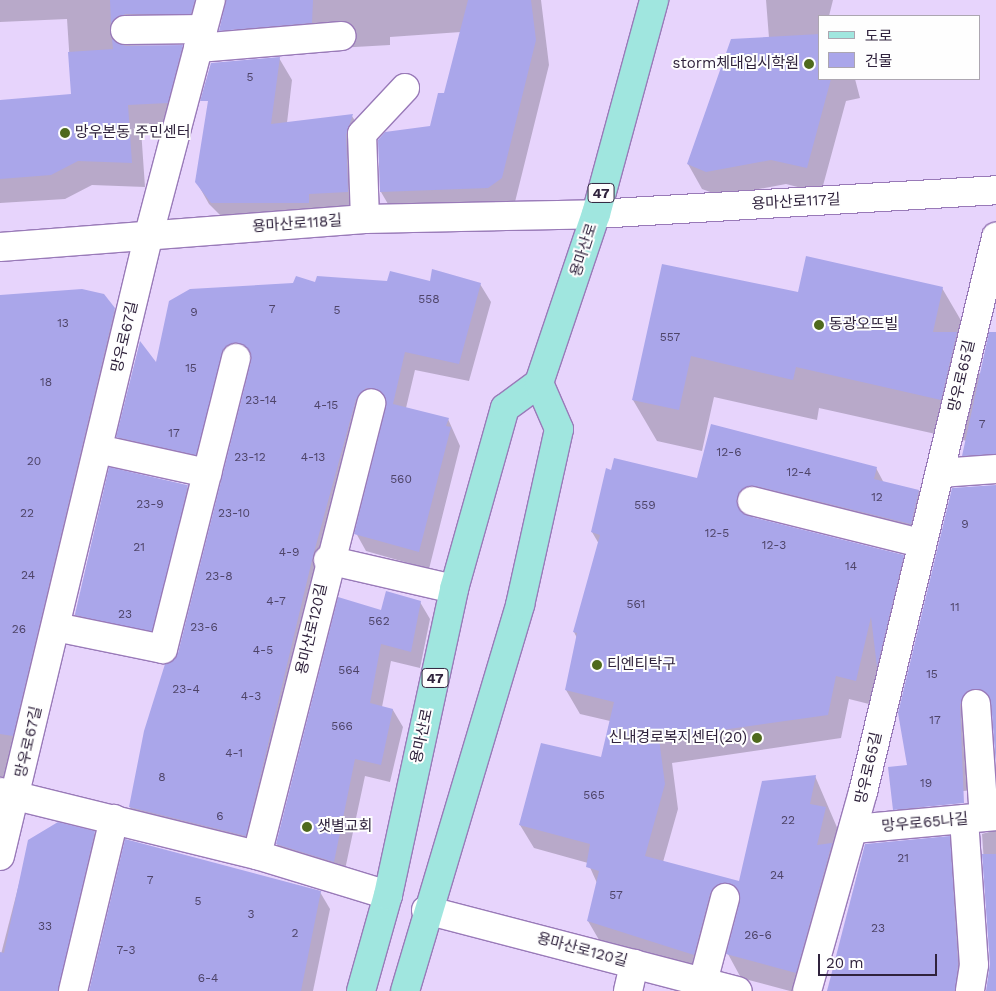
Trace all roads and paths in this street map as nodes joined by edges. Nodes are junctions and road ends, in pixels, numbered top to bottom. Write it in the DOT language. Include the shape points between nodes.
graph roads {
  1 [pos="211,0"];
  2 [pos="654,0"];
  3 [pos="125,30"];
  4 [pos="341,36"];
  5 [pos="201,39"];
  6 [pos="405,88"];
  7 [pos="996,190"];
  8 [pos="596,214"];
  9 [pos="365,219"];
  10 [pos="149,234"];
  11 [pos="996,237"];
  12 [pos="0,247"];
  13 [pos="236,358"];
  14 [pos="539,383"];
  15 [pos="371,403"];
  16 [pos="98,449"];
  17 [pos="996,469"];
  18 [pos="207,473"];
  19 [pos="940,473"];
  20 [pos="752,501"];
  21 [pos="922,544"];
  22 [pos="328,560"];
  23 [pos="454,590"];
  24 [pos="56,627"];
  25 [pos="976,704"];
  26 [pos="8,794"];
  27 [pos="981,818"];
  28 [pos="114,819"];
  29 [pos="854,829"];
  30 [pos="0,856"];
  31 [pos="257,856"];
  32 [pos="388,895"];
  33 [pos="725,898"];
  34 [pos="426,910"];
  35 [pos="634,964"];
  36 [pos="703,982"];
  37 [pos="410,984"];
  38 [pos="73,991"];
  39 [pos="361,991"];
  40 [pos="628,991"];
  41 [pos="738,991"];
  42 [pos="807,991"];
  43 [pos="970,991"];
  1 -- 5 [label="street, 망우로67길"];
  2 -- 8 [label="main road, 용마산로 / 47"];
  3 -- 5 [label="street"];
  4 -- 5 [label="street"];
  5 -- 10 [label="street, 망우로67길"];
  6 -- 9 [label="street" via="362,134"];
  7 -- 8 [label="street, 용마산로117길"];
  8 -- 9 [label="street, 용마산로118길"];
  8 -- 14 [label="main road, 용마산로 / 47"];
  9 -- 10 [label="street, 용마산로118길"];
  10 -- 12 [label="street, 용마산로118길"];
  10 -- 16 [label="street, 망우로67길"];
  11 -- 19 [label="street, 망우로65길"];
  13 -- 18 [label="street"];
  14 -- 23 [label="main road, 용마산로 / 47" via="505,408"];
  14 -- 34 [label="main road" via="558,429 520,605"];
  15 -- 22 [label="street, 용마산로120길"];
  16 -- 18 [label="street"];
  16 -- 24 [label="street, 망우로67길"];
  17 -- 19 [label="street"];
  18 -- 24 [label="street" via="164,649"];
  19 -- 21 [label="street, 망우로65길"];
  20 -- 21 [label="street"];
  21 -- 29 [label="street, 망우로65길"];
  22 -- 23 [label="street"];
  22 -- 31 [label="street, 용마산로120길"];
  23 -- 32 [label="main road, 용마산로 / 47"];
  24 -- 26 [label="street, 망우로67길"];
  25 -- 27 [label="street"];
  26 -- 28 [label="street"];
  26 -- 30 [label="street, 망우로67길"];
  27 -- 29 [label="street, 망우로65나길"];
  27 -- 43 [label="street"];
  28 -- 31 [label="street"];
  28 -- 38 [label="street"];
  29 -- 42 [label="street, 망우로65길"];
  31 -- 32 [label="street"];
  32 -- 39 [label="main road, 용마산로 / 47"];
  33 -- 36 [label="street"];
  34 -- 35 [label="street, 용마산로120길"];
  34 -- 37 [label="main road"];
  35 -- 36 [label="street, 용마산로120길"];
  35 -- 40 [label="street"];
  36 -- 41 [label="street, 용마산로120길"];
}
